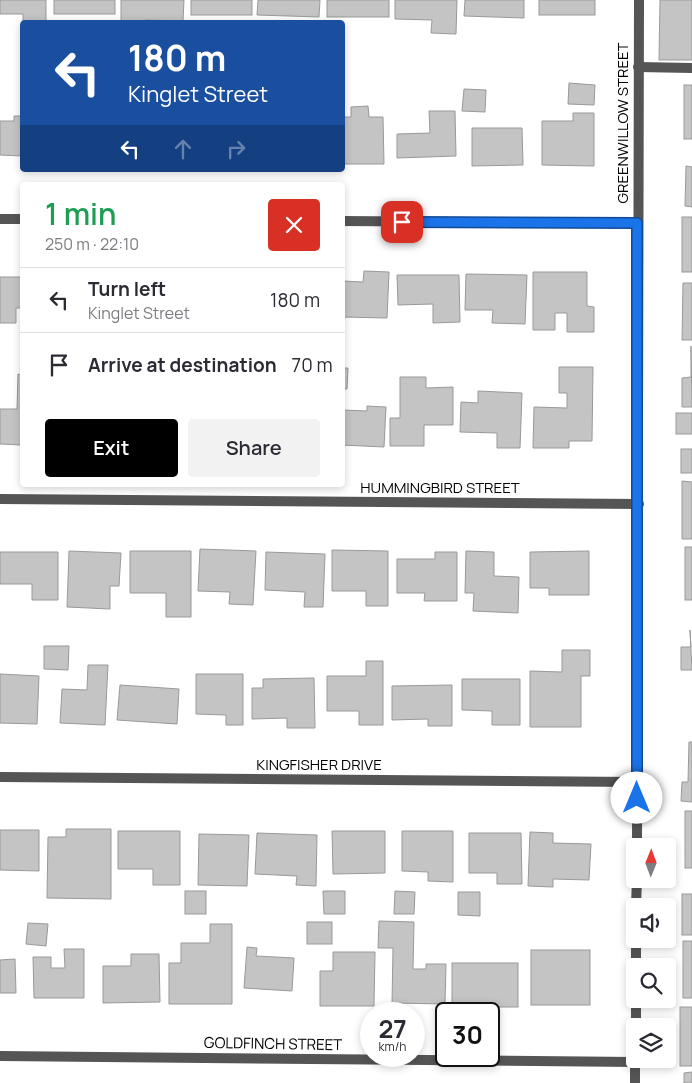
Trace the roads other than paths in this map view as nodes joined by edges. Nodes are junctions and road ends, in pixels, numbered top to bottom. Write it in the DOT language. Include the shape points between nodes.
graph roads {
  1 [pos="639,0"];
  2 [pos="638,67"];
  3 [pos="692,68"];
  4 [pos="0,218"];
  5 [pos="20,219"];
  6 [pos="345,221"];
  7 [pos="637,223"];
  8 [pos="0,499"];
  9 [pos="639,504"];
  10 [pos="0,778"];
  11 [pos="637,782"];
  12 [pos="637,838"];
  13 [pos="0,1056"];
  14 [pos="626,1060"];
  15 [pos="635,1068"];
  16 [pos="635,1083"];
  1 -- 2 [label="street, GREENWILLOW STREET"];
  2 -- 3 [label="street"];
  2 -- 7 [label="street, GREENWILLOW STREET"];
  4 -- 5 [label="street"];
  6 -- 7 [label="street"];
  7 -- 9 [label="street, GREENWILLOW STREET"];
  8 -- 9 [label="street, HUMMINGBIRD STREET"];
  9 -- 11 [label="street, GREENWILLOW STREET"];
  10 -- 11 [label="street, KINGFISHER DRIVE"];
  11 -- 12 [label="street, GREENWILLOW STREET"];
  13 -- 14 [label="street, GOLDFINCH STREET"];
  15 -- 16 [label="street"];
}
